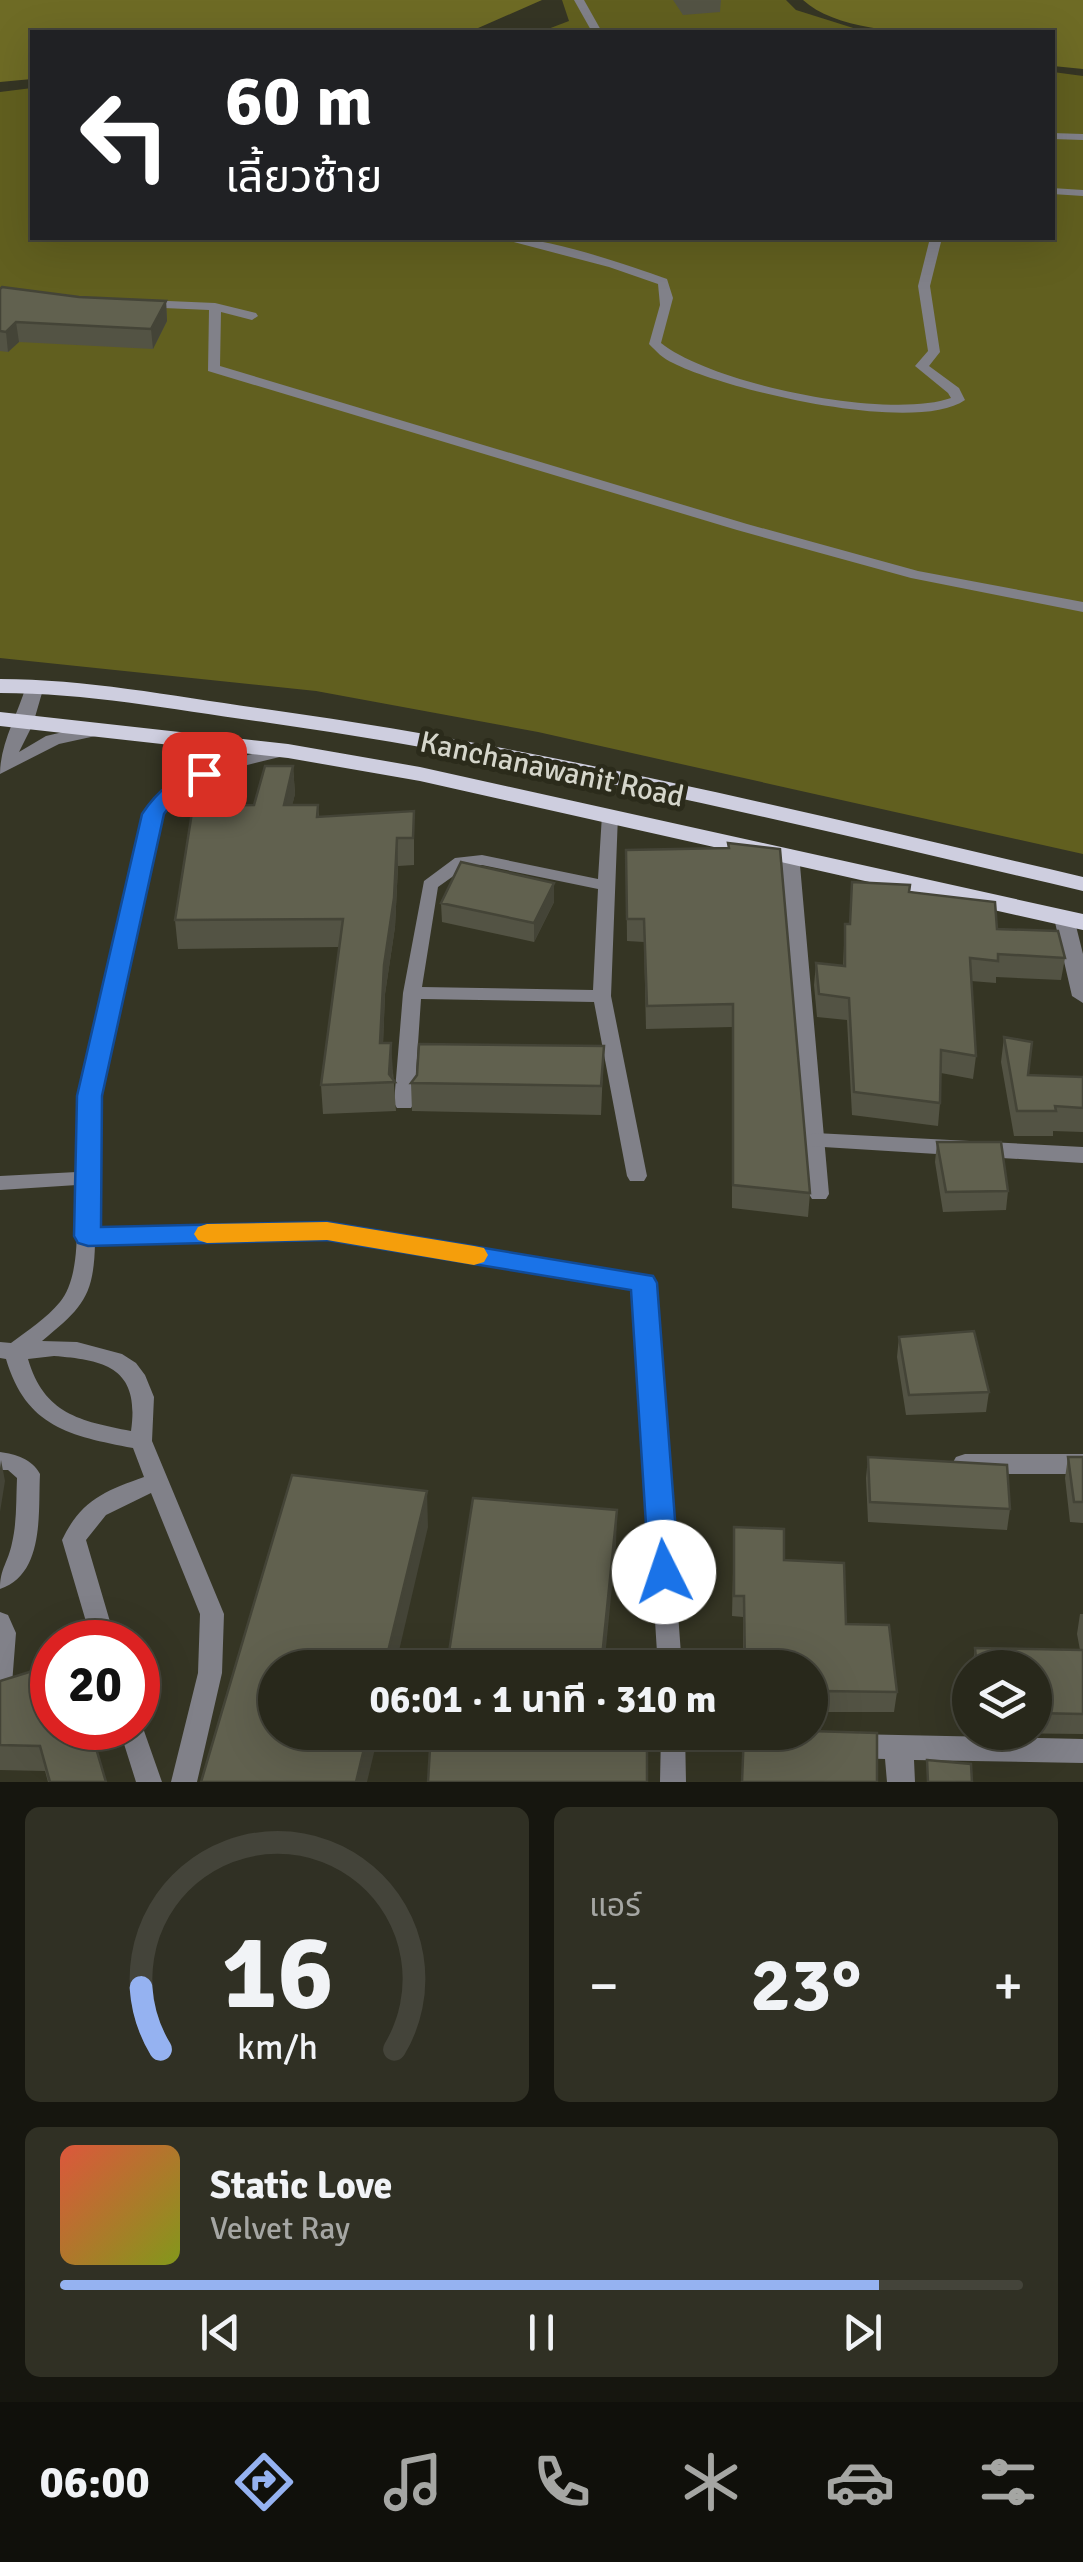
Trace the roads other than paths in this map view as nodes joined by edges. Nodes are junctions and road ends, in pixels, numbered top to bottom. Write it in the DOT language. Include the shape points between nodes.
graph roads {
  1 [pos="580,0"];
  2 [pos="597,30"];
  3 [pos="1055,136"];
  4 [pos="1083,138"];
  5 [pos="1080,193"];
  6 [pos="1055,194"];
  7 [pos="512,240"];
  8 [pos="936,240"];
  9 [pos="123,303"];
  10 [pos="215,307"];
  11 [pos="252,316"];
  12 [pos="1083,606"];
  13 [pos="0,686"];
  14 [pos="35,686"];
  15 [pos="12,722"];
  16 [pos="93,731"];
  17 [pos="288,751"];
  18 [pos="0,769"];
  19 [pos="610,815"];
  20 [pos="790,854"];
  21 [pos="1083,884"];
  22 [pos="607,886"];
  23 [pos="1074,920"];
  24 [pos="412,993"];
  25 [pos="602,996"];
  26 [pos="1083,996"];
  27 [pos="404,1104"];
  28 [pos="815,1142"];
  29 [pos="1083,1155"];
  30 [pos="637,1176"];
  31 [pos="87,1178"];
  32 [pos="0,1183"];
  33 [pos="819,1194"];
  34 [pos="88,1236"];
  35 [pos="8,1351"];
  36 [pos="141,1442"];
  37 [pos="0,1461"];
  38 [pos="933,1464"];
  39 [pos="1083,1464"];
  40 [pos="158,1481"];
  41 [pos="0,1580"];
  42 [pos="98,1620"];
  43 [pos="0,1622"];
  44 [pos="669,1650"];
  45 [pos="0,1684"];
  46 [pos="828,1745"];
  47 [pos="899,1747"];
  48 [pos="138,1750"];
  49 [pos="673,1750"];
  50 [pos="1083,1751"];
  51 [pos="149,1782"];
  52 [pos="184,1782"];
  53 [pos="673,1782"];
  54 [pos="902,1782"];
  1 -- 2 [label="lane"];
  3 -- 4 [label="lane"];
  5 -- 6 [label="lane"];
  7 -- 8 [label="lane" via="663,282 667,301 655,344 691,370 808,397 900,408 958,400 921,368 934,352 924,286"];
  9 -- 10 [label="lane"];
  10 -- 11 [label="lane"];
  10 -- 12 [label="lane" via="212,368 846,556"];
  13 -- 14 [label="main road, Kanchanawanit Road"];
  14 -- 15 [label="street"];
  14 -- 21 [label="main road, Kanchanawanit Road" via="303,718 549,762"];
  15 -- 16 [label="main road, Kanchanawanit Road"];
  15 -- 18 [label="street"];
  16 -- 17 [label="main road, Kanchanawanit Road"];
  16 -- 18 [label="street" via="53,740"];
  17 -- 19 [label="main road, Kanchanawanit Road"];
  17 -- 31 [label="lane" via="181,784 153,814 90,1096"];
  19 -- 20 [label="main road, Kanchanawanit Road"];
  19 -- 22 [label="lane"];
  20 -- 23 [label="main road, Kanchanawanit Road"];
  20 -- 28 [label="lane"];
  22 -- 24 [label="lane" via="482,860 446,870 430,885"];
  22 -- 25 [label="lane"];
  23 -- 26 [label="street"];
  24 -- 25 [label="lane"];
  24 -- 27 [label="lane"];
  25 -- 30 [label="lane"];
  28 -- 29 [label="street"];
  28 -- 33 [label="lane"];
  31 -- 32 [label="lane"];
  31 -- 34 [label="lane"];
  34 -- 35 [label="lane" via="80,1290 66,1310"];
  34 -- 44 [label="lane" via="327,1231 644,1283"];
  35 -- 36 [label="lane" via="47,1413 70,1426"];
  35 -- 36 [label="lane" via="76,1349 128,1366 146,1400"];
  36 -- 40 [label="lane"];
  37 -- 41 [label="lane" via="30,1474 21,1557"];
  38 -- 39 [label="street"];
  40 -- 42 [label="lane" via="101,1505 74,1540"];
  40 -- 52 [label="lane" via="212,1614 210,1673"];
  43 -- 45 [label="lane"];
  46 -- 47 [label="street"];
  47 -- 50 [label="street"];
  47 -- 54 [label="street"];
  48 -- 51 [label="lane"];
  49 -- 53 [label="lane"];
}
